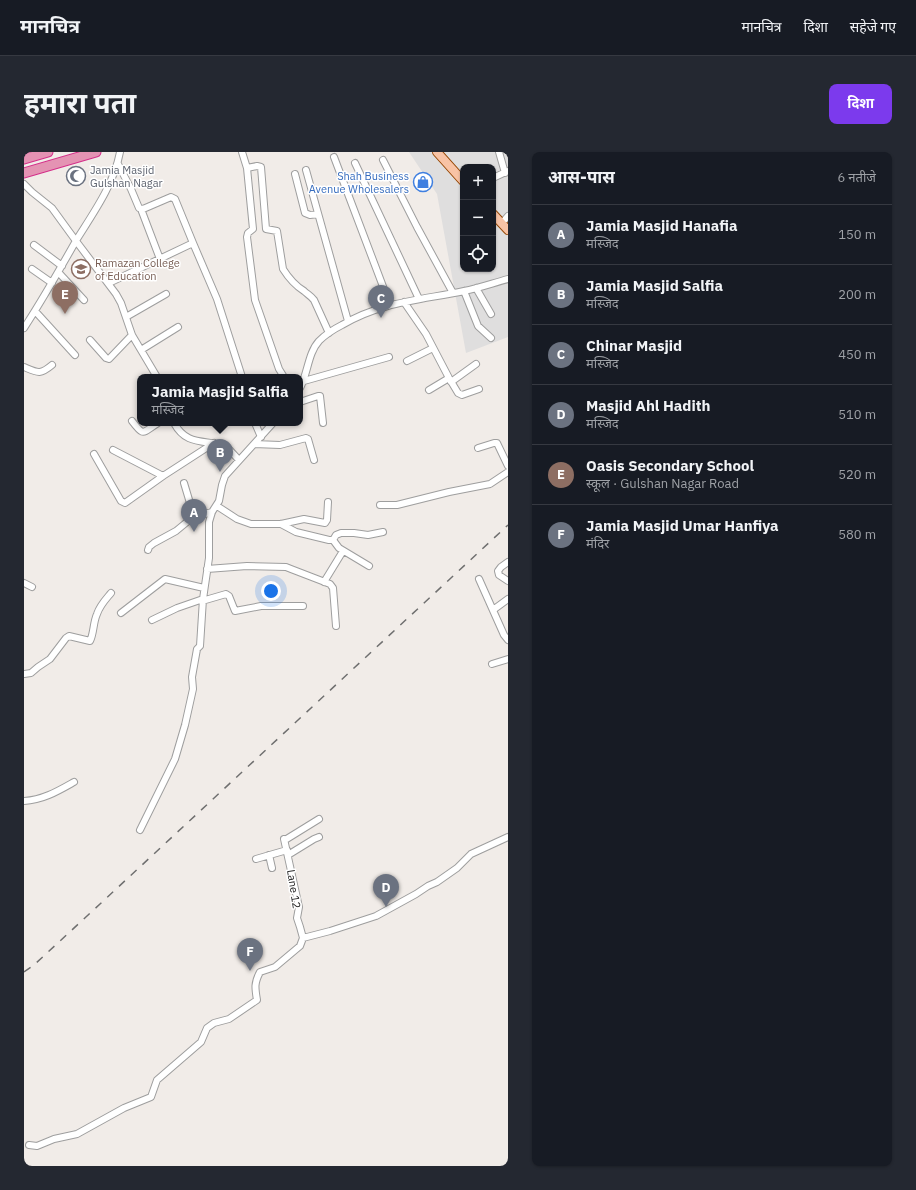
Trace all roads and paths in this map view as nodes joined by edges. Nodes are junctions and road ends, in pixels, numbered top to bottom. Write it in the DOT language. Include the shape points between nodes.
graph roads {
  1 [pos="48,152"];
  2 [pos="76,152"];
  3 [pos="96,152"];
  4 [pos="120,152"];
  5 [pos="242,152"];
  6 [pos="437,152"];
  7 [pos="499,152"];
  8 [pos="334,157"];
  9 [pos="24,159"];
  10 [pos="383,160"];
  11 [pos="355,163"];
  12 [pos="118,164"];
  13 [pos="24,168"];
  14 [pos="247,168"];
  15 [pos="306,170"];
  16 [pos="506,172"];
  17 [pos="24,173"];
  18 [pos="295,174"];
  19 [pos="496,177"];
  20 [pos="460,178"];
  21 [pos="24,184"];
  22 [pos="141,209"];
  23 [pos="318,214"];
  24 [pos="508,216"];
  25 [pos="496,219"];
  26 [pos="508,230"];
  27 [pos="76,242"];
  28 [pos="193,243"];
  29 [pos="34,245"];
  30 [pos="160,259"];
  31 [pos="62,266"];
  32 [pos="32,269"];
  33 [pos="59,273"];
  34 [pos="508,279"];
  35 [pos="52,283"];
  36 [pos="109,283"];
  37 [pos="476,288"];
  38 [pos="464,291"];
  39 [pos="453,292"];
  40 [pos="166,294"];
  41 [pos="419,298"];
  42 [pos="84,300"];
  43 [pos="404,302"];
  44 [pos="390,305"];
  45 [pos="35,311"];
  46 [pos="491,314"];
  47 [pos="126,317"];
  48 [pos="348,321"];
  49 [pos="178,326"];
  50 [pos="24,328"];
  51 [pos="328,333"];
  52 [pos="132,335"];
  53 [pos="491,338"];
  54 [pos="90,340"];
  55 [pos="433,348"];
  56 [pos="141,350"];
  57 [pos="75,355"];
  58 [pos="389,357"];
  59 [pos="407,361"];
  60 [pos="476,364"];
  61 [pos="52,365"];
  62 [pos="24,367"];
  63 [pos="156,374"];
  64 [pos="241,374"];
  65 [pos="282,374"];
  66 [pos="450,380"];
  67 [pos="304,381"];
  68 [pos="479,389"];
  69 [pos="429,390"];
  70 [pos="303,401"];
  71 [pos="132,421"];
  72 [pos="323,423"];
  73 [pos="154,426"];
  74 [pos="176,426"];
  75 [pos="256,426"];
  76 [pos="270,426"];
  77 [pos="261,437"];
  78 [pos="214,443"];
  79 [pos="254,444"];
  80 [pos="478,448"];
  81 [pos="113,450"];
  82 [pos="94,454"];
  83 [pos="239,460"];
  84 [pos="314,460"];
  85 [pos="508,466"];
  86 [pos="508,472"];
  87 [pos="163,476"];
  88 [pos="184,483"];
  89 [pos="328,502"];
  90 [pos="380,505"];
  91 [pos="217,506"];
  92 [pos="212,512"];
  93 [pos="196,516"];
  94 [pos="281,524"];
  95 [pos="383,532"];
  96 [pos="332,540"];
  97 [pos="148,550"];
  98 [pos="344,551"];
  99 [pos="508,562"];
  100 [pos="369,566"];
  101 [pos="207,569"];
  102 [pos="479,579"];
  103 [pos="508,581"];
  104 [pos="324,582"];
  105 [pos="24,583"];
  106 [pos="32,588"];
  107 [pos="204,588"];
  108 [pos="111,593"];
  109 [pos="508,599"];
  110 [pos="202,600"];
  111 [pos="303,606"];
  112 [pos="493,610"];
  113 [pos="121,613"];
  114 [pos="152,620"];
  115 [pos="336,626"];
  116 [pos="508,640"];
  117 [pos="508,659"];
  118 [pos="492,664"];
  119 [pos="24,674"];
  120 [pos="74,782"];
  121 [pos="24,801"];
  122 [pos="319,819"];
  123 [pos="140,830"];
  124 [pos="319,837"];
  125 [pos="508,837"];
  126 [pos="287,853"];
  127 [pos="269,855"];
  128 [pos="256,860"];
  129 [pos="272,868"];
  130 [pos="303,938"];
  131 [pos="29,1145"];
  1 -- 9 [label="highway"];
  2 -- 13 [label="highway"];
  3 -- 17 [label="highway"];
  4 -- 12 [label="street"];
  5 -- 14 [label="street"];
  6 -- 20 [label="main road"];
  7 -- 16 [label="street"];
  8 -- 44 [label="street"];
  10 -- 39 [label="street"];
  11 -- 41 [label="street"];
  12 -- 22 [label="street"];
  12 -- 27 [label="street" via="102,198"];
  14 -- 51 [label="street" via="261,167 266,229 277,231 283,269 314,300"];
  14 -- 65 [label="street" via="253,229 247,237 255,300"];
  15 -- 23 [label="street"];
  16 -- 19 [label="street"];
  18 -- 23 [label="street" via="305,213"];
  21 -- 27 [label="street" via="52,208"];
  22 -- 28 [label="street" via="173,197"];
  22 -- 30 [label="street"];
  23 -- 48 [label="street"];
  24 -- 25 [label="street"];
  25 -- 26 [label="main road"];
  27 -- 31 [label="street"];
  27 -- 36 [label="street"];
  28 -- 30 [label="street"];
  28 -- 64 [label="street" via="217,299"];
  29 -- 31 [label="street"];
  30 -- 36 [label="street"];
  31 -- 33 [label="street"];
  32 -- 35 [label="street"];
  33 -- 35 [label="street"];
  33 -- 42 [label="street"];
  34 -- 37 [label="street"];
  35 -- 45 [label="street"];
  36 -- 47 [label="street" via="119,298"];
  37 -- 38 [label="street"];
  37 -- 46 [label="street"];
  38 -- 39 [label="street"];
  38 -- 53 [label="street" via="478,326"];
  39 -- 41 [label="street"];
  40 -- 47 [label="street"];
  41 -- 43 [label="street"];
  43 -- 44 [label="street"];
  43 -- 55 [label="street"];
  44 -- 48 [label="street"];
  45 -- 50 [label="street"];
  45 -- 57 [label="street"];
  47 -- 52 [label="street"];
  48 -- 51 [label="street"];
  49 -- 56 [label="street"];
  51 -- 67 [label="street" via="314,350"];
  52 -- 54 [label="street" via="109,359"];
  52 -- 56 [label="street"];
  55 -- 59 [label="street"];
  55 -- 66 [label="street"];
  56 -- 63 [label="street"];
  58 -- 67 [label="street"];
  60 -- 66 [label="street"];
  61 -- 62 [label="street" via="38,372"];
  66 -- 68 [label="street" via="461,395"];
  66 -- 69 [label="street"];
  70 -- 72 [label="street" via="320,396"];
  71 -- 73 [label="street" via="142,432"];
  74 -- 78 [label="street" via="188,438"];
  75 -- 77 [label="street"];
  76 -- 77 [label="street"];
  77 -- 79 [label="street"];
  78 -- 83 [label="street" via="226,446"];
  78 -- 87 [label="street"];
  79 -- 83 [label="street"];
  79 -- 84 [label="street" via="280,445 306,438"];
  80 -- 85 [label="street" via="497,443"];
  81 -- 87 [label="street"];
  82 -- 87 [label="street" via="123,503"];
  83 -- 91 [label="street" via="224,478"];
  86 -- 90 [label="street" via="490,484 397,505"];
  88 -- 93 [label="street"];
  89 -- 94 [label="street" via="326,522 304,519"];
  91 -- 92 [label="street"];
  91 -- 94 [label="street" via="237,519 251,524"];
  92 -- 93 [label="street"];
  92 -- 101 [label="street"];
  93 -- 97 [label="street" via="154,543"];
  94 -- 96 [label="street" via="300,533"];
  95 -- 96 [label="street" via="368,535 341,533"];
  96 -- 98 [label="street"];
  98 -- 100 [label="street"];
  98 -- 104 [label="street"];
  99 -- 103 [label="street" via="498,572"];
  101 -- 104 [label="street" via="247,566 291,568"];
  101 -- 107 [label="street"];
  102 -- 112 [label="street"];
  104 -- 115 [label="street" via="333,588"];
  105 -- 106 [label="street"];
  107 -- 110 [label="street"];
  107 -- 113 [label="street" via="165,579"];
  108 -- 119 [label="street" via="96,614 90,641 69,636 50,659 31,673"];
  109 -- 112 [label="street"];
  110 -- 111 [label="street" via="226,594 235,611 261,606"];
  110 -- 114 [label="street"];
  110 -- 123 [label="street" via="200,646 197,649 192,677 193,689 185,725 175,759"];
  112 -- 116 [label="street"];
  117 -- 118 [label="street"];
  120 -- 121 [label="street" via="50,795"];
  122 -- 126 [label="street, Lane 12" via="284,840"];
  124 -- 126 [label="street"];
  125 -- 130 [label="street" via="471,854 437,882 376,916 330,932"];
  126 -- 127 [label="street"];
  126 -- 130 [label="street, Lane 12" via="299,907 297,918"];
  127 -- 128 [label="street"];
  127 -- 129 [label="street"];
  130 -- 131 [label="street" via="300,946 284,960 275,967 260,972 255,986 257,1000 229,1019 207,1028 201,1042 158,1080 151,1097 124,1108 77,1134 37,1146"];
}
